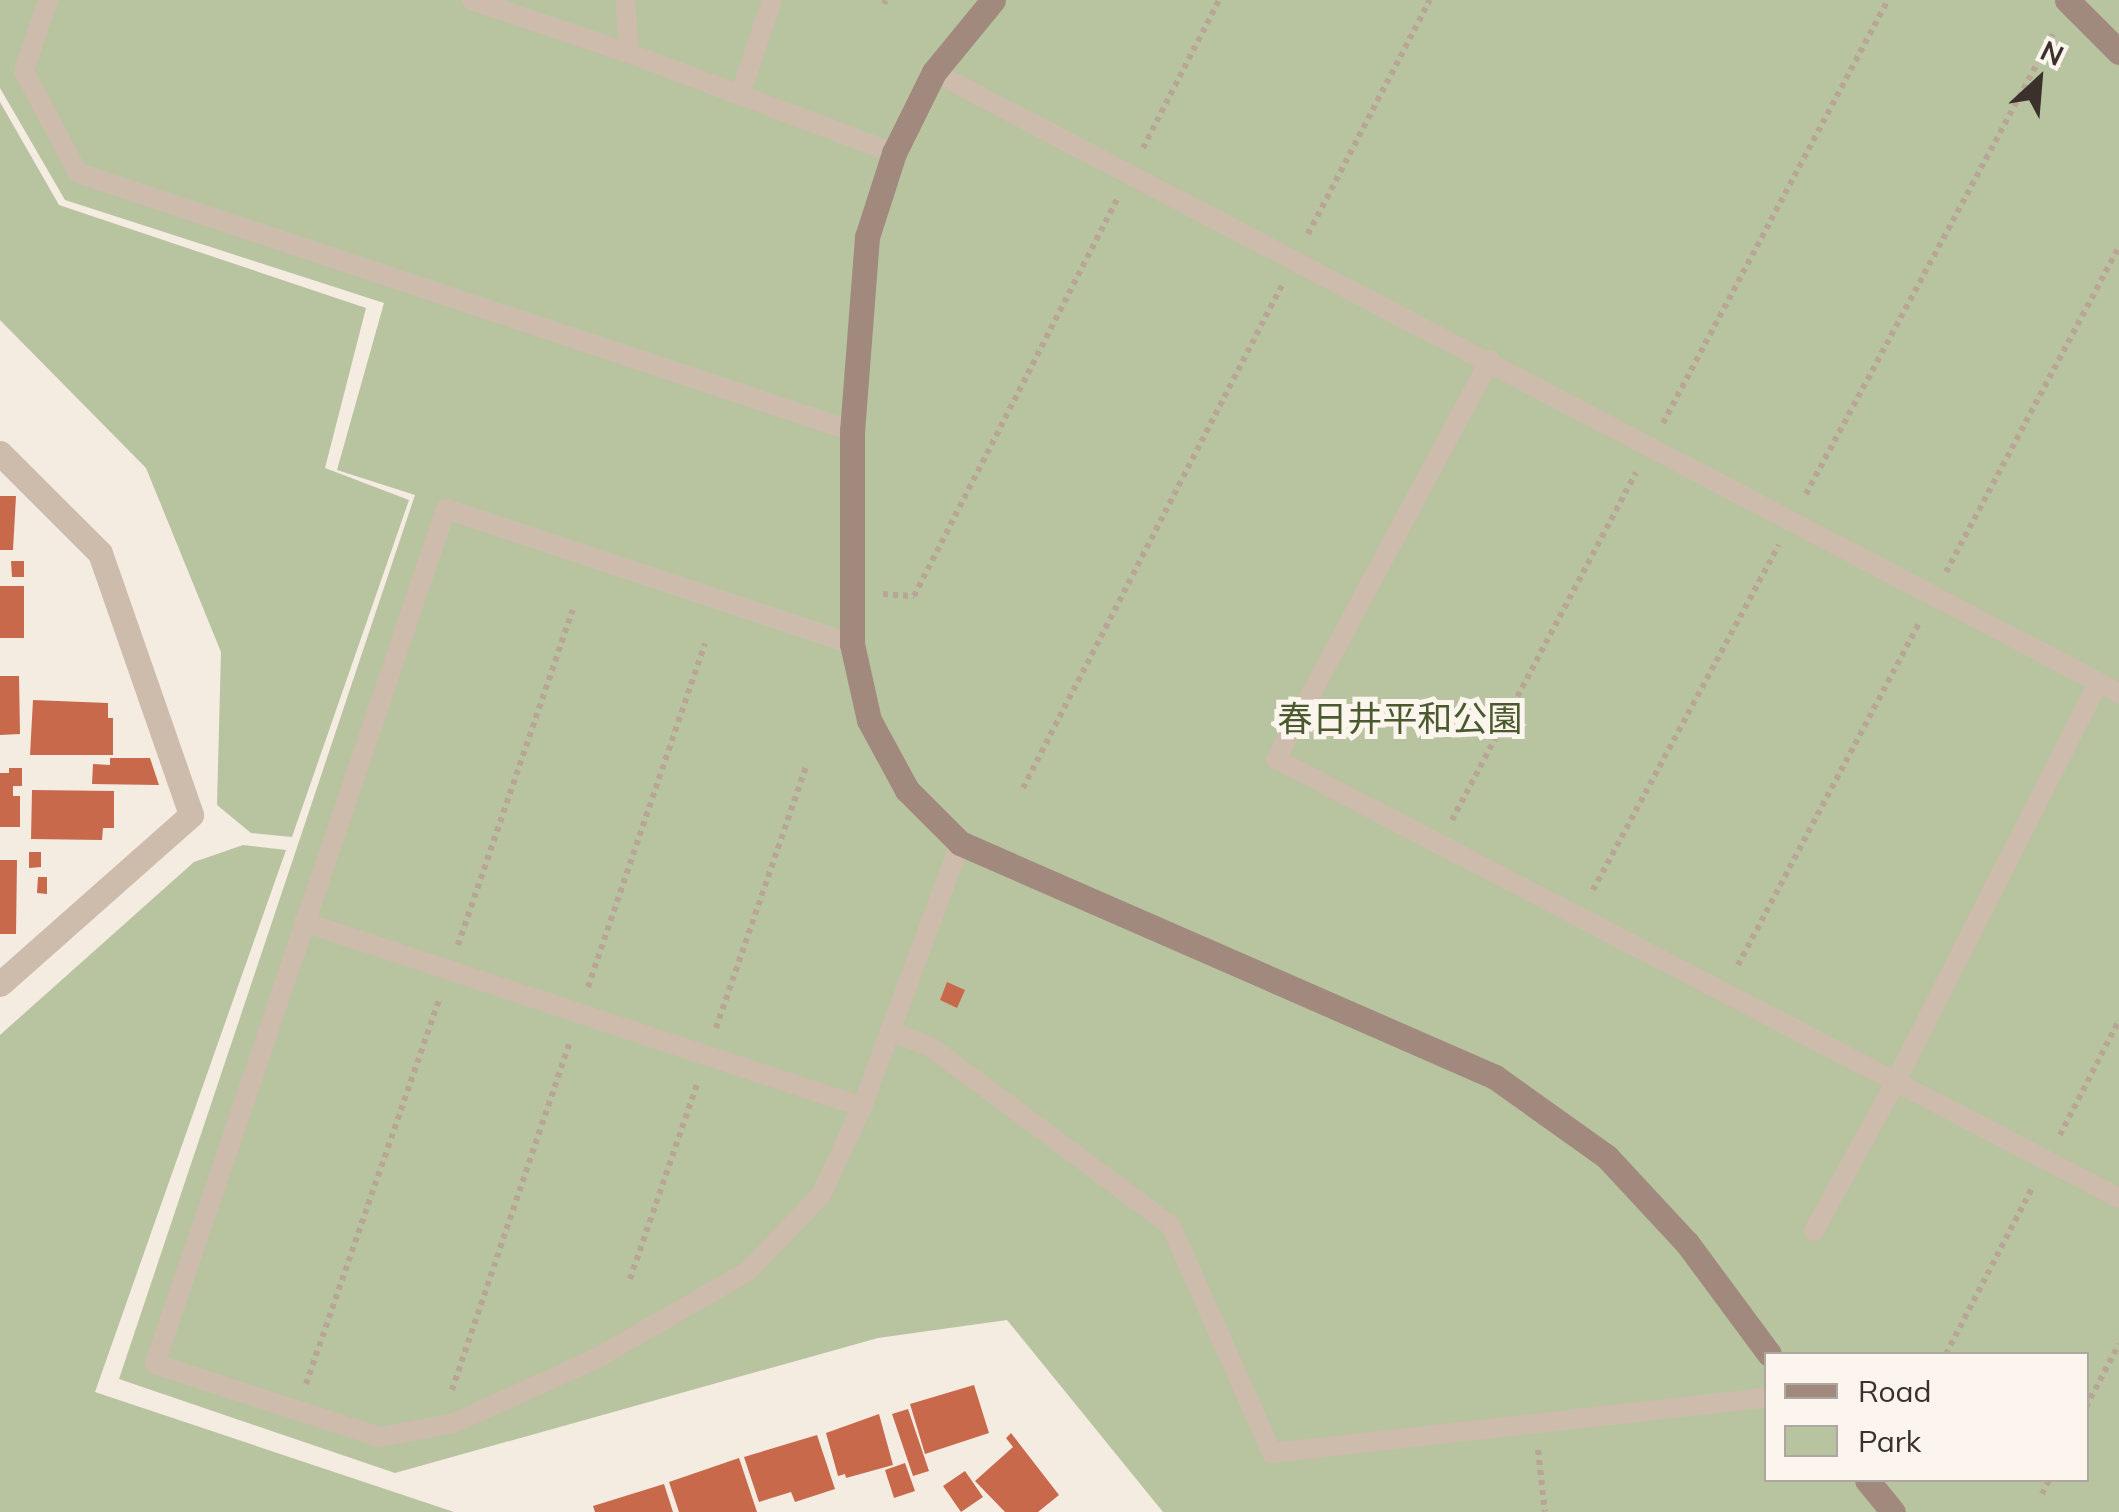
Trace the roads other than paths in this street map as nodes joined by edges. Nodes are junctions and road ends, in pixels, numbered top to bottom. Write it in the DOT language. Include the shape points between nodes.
graph roads {
  1 [pos="48,0"];
  2 [pos="472,0"];
  3 [pos="625,0"];
  4 [pos="772,0"];
  5 [pos="993,0"];
  6 [pos="2070,1"];
  7 [pos="2119,52"];
  8 [pos="629,53"];
  9 [pos="934,72"];
  10 [pos="740,95"];
  11 [pos="894,153"];
  12 [pos="1490,360"];
  13 [pos="852,431"];
  14 [pos="0,453"];
  15 [pos="852,644"];
  16 [pos="2098,683"];
  17 [pos="2119,694"];
  18 [pos="960,843"];
  19 [pos="304,922"];
  20 [pos="0,984"];
  21 [pos="890,1030"];
  22 [pos="1896,1082"];
  23 [pos="862,1107"];
  24 [pos="2119,1198"];
  25 [pos="1814,1231"];
  26 [pos="1768,1352"];
  27 [pos="1764,1398"];
  28 [pos="1868,1482"];
  29 [pos="1892,1512"];
  1 -- 13 [label="lane" via="24,70 78,172"];
  2 -- 8 [label="lane"];
  3 -- 8 [label="lane"];
  4 -- 10 [label="lane"];
  5 -- 9 [label="street"];
  6 -- 7 [label="street"];
  8 -- 10 [label="lane"];
  9 -- 11 [label="street"];
  9 -- 12 [label="lane"];
  10 -- 11 [label="lane"];
  11 -- 13 [label="street" via="866,238"];
  12 -- 16 [label="lane"];
  12 -- 22 [label="lane" via="1276,759"];
  13 -- 15 [label="street"];
  14 -- 20 [label="street" via="100,554 191,815"];
  15 -- 18 [label="street" via="869,720 907,790"];
  15 -- 19 [label="lane" via="446,509"];
  16 -- 17 [label="lane"];
  16 -- 22 [label="lane"];
  18 -- 21 [label="lane"];
  18 -- 26 [label="street" via="1494,1078 1607,1157 1687,1243"];
  19 -- 23 [label="lane"];
  19 -- 23 [label="lane" via="154,1364 380,1438 454,1422 597,1358 748,1272 822,1195"];
  21 -- 23 [label="lane"];
  21 -- 27 [label="lane" via="931,1047 1170,1226 1272,1453"];
  22 -- 24 [label="lane"];
  22 -- 25 [label="lane"];
  28 -- 29 [label="street"];
}
